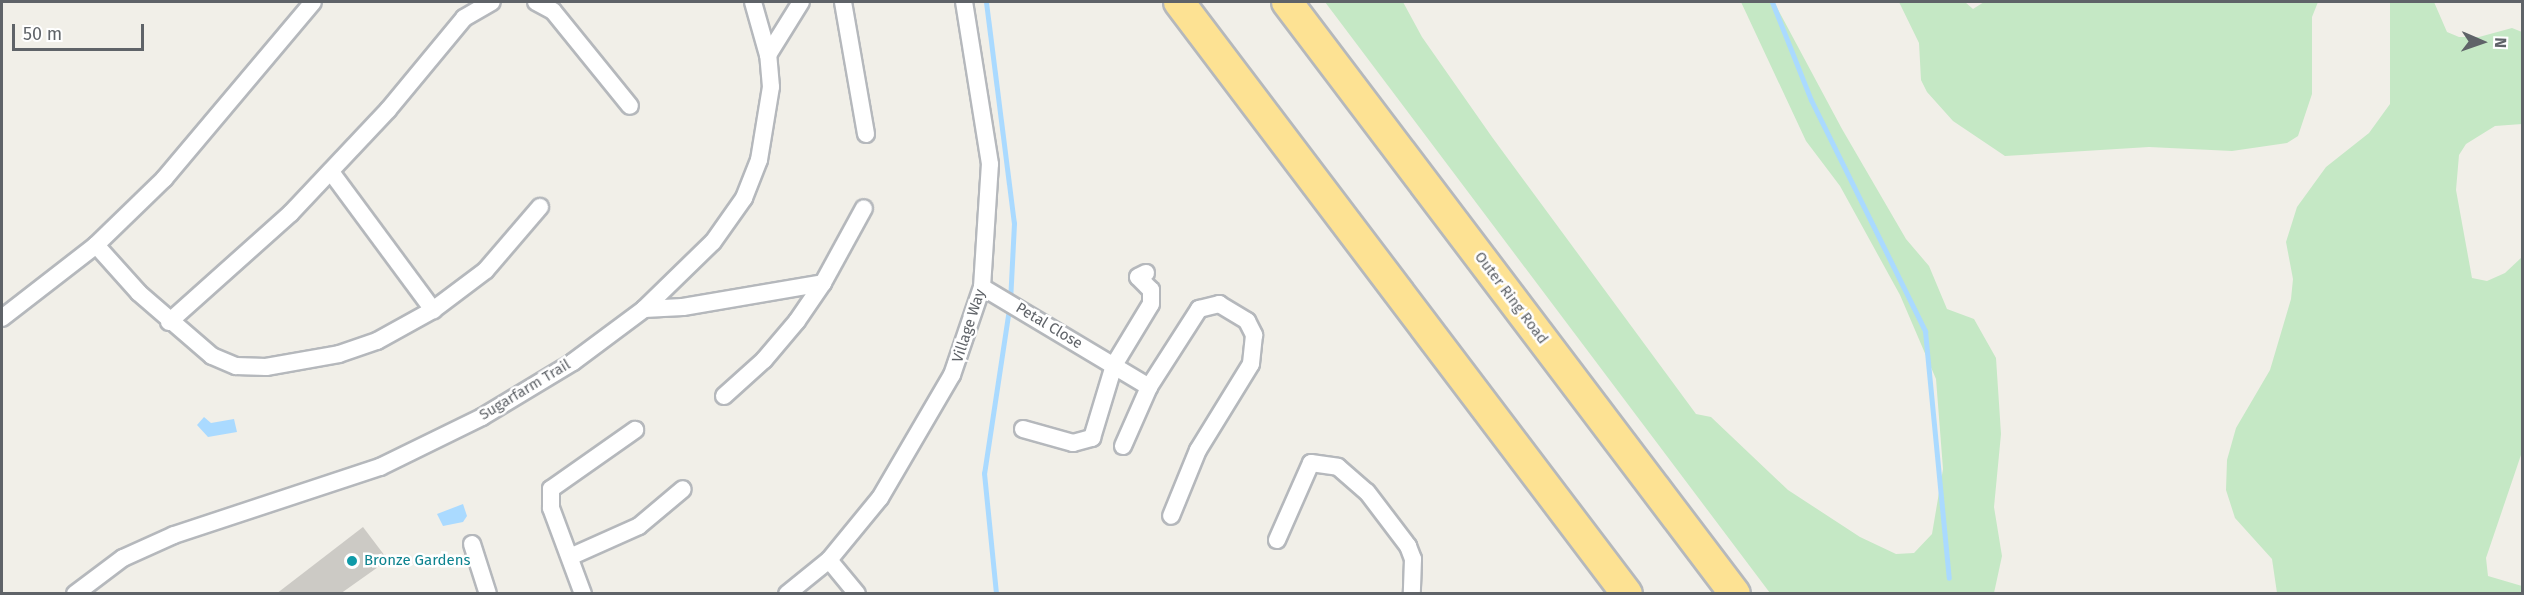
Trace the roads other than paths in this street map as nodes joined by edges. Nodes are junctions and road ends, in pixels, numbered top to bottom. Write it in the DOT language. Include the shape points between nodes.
graph roads {
  1 [pos="313,2"];
  2 [pos="492,2"];
  3 [pos="536,2"];
  4 [pos="753,2"];
  5 [pos="801,2"];
  6 [pos="843,2"];
  7 [pos="964,2"];
  8 [pos="1179,2"];
  9 [pos="1287,2"];
  10 [pos="768,55"];
  11 [pos="630,106"];
  12 [pos="866,134"];
  13 [pos="331,172"];
  14 [pos="540,207"];
  15 [pos="864,208"];
  16 [pos="96,245"];
  17 [pos="1146,273"];
  18 [pos="823,283"];
  19 [pos="982,287"];
  20 [pos="644,309"];
  21 [pos="433,310"];
  22 [pos="2,318"];
  23 [pos="169,322"];
  24 [pos="1114,365"];
  25 [pos="1149,387"];
  26 [pos="724,396"];
  27 [pos="1023,429"];
  28 [pos="635,430"];
  29 [pos="1123,446"];
  30 [pos="683,489"];
  31 [pos="1171,516"];
  32 [pos="1277,540"];
  33 [pos="472,544"];
  34 [pos="572,556"];
  35 [pos="829,560"];
  36 [pos="75,594"];
  37 [pos="488,594"];
  38 [pos="583,594"];
  39 [pos="787,594"];
  40 [pos="856,594"];
  41 [pos="1412,594"];
  42 [pos="1627,594"];
  43 [pos="1736,594"];
  1 -- 16 [label="street" via="205,134"];
  2 -- 13 [label="street" via="464,18"];
  3 -- 11 [label="street" via="553,11"];
  4 -- 10 [label="street, Sugarfarm Trail"];
  5 -- 10 [label="street"];
  6 -- 12 [label="street"];
  7 -- 19 [label="street, Village Way" via="990,164"];
  8 -- 42 [label="highway"];
  9 -- 43 [label="highway, Outer Ring Road"];
  10 -- 20 [label="street, Sugarfarm Trail" via="767,124 744,198 713,242"];
  13 -- 21 [label="street"];
  13 -- 23 [label="street"];
  14 -- 21 [label="street" via="486,270"];
  15 -- 18 [label="street"];
  16 -- 22 [label="street"];
  16 -- 23 [label="street"];
  17 -- 24 [label="street" via="1138,277 1151,290 1151,304"];
  18 -- 20 [label="street" via="683,308"];
  18 -- 26 [label="street" via="765,360"];
  19 -- 24 [label="street, Petal Close"];
  19 -- 35 [label="street, Village Way" via="952,375 924,429 880,498"];
  20 -- 36 [label="street, Sugarfarm Trail" via="573,362 482,417 380,467 174,535 123,558"];
  21 -- 23 [label="street" via="367,344 266,367 236,366 212,356"];
  24 -- 25 [label="street, Petal Close"];
  24 -- 27 [label="street" via="1092,438 1073,443"];
  25 -- 29 [label="street"];
  25 -- 31 [label="street" via="1199,309 1220,304 1247,321 1255,348 1251,364 1198,450"];
  28 -- 34 [label="street" via="551,489 551,508"];
  30 -- 34 [label="street" via="639,526"];
  32 -- 41 [label="street" via="1311,463 1338,467 1368,492 1408,546 1413,559"];
  33 -- 37 [label="street"];
  34 -- 38 [label="street"];
  35 -- 39 [label="street, Village Way"];
  35 -- 40 [label="street"];
}
